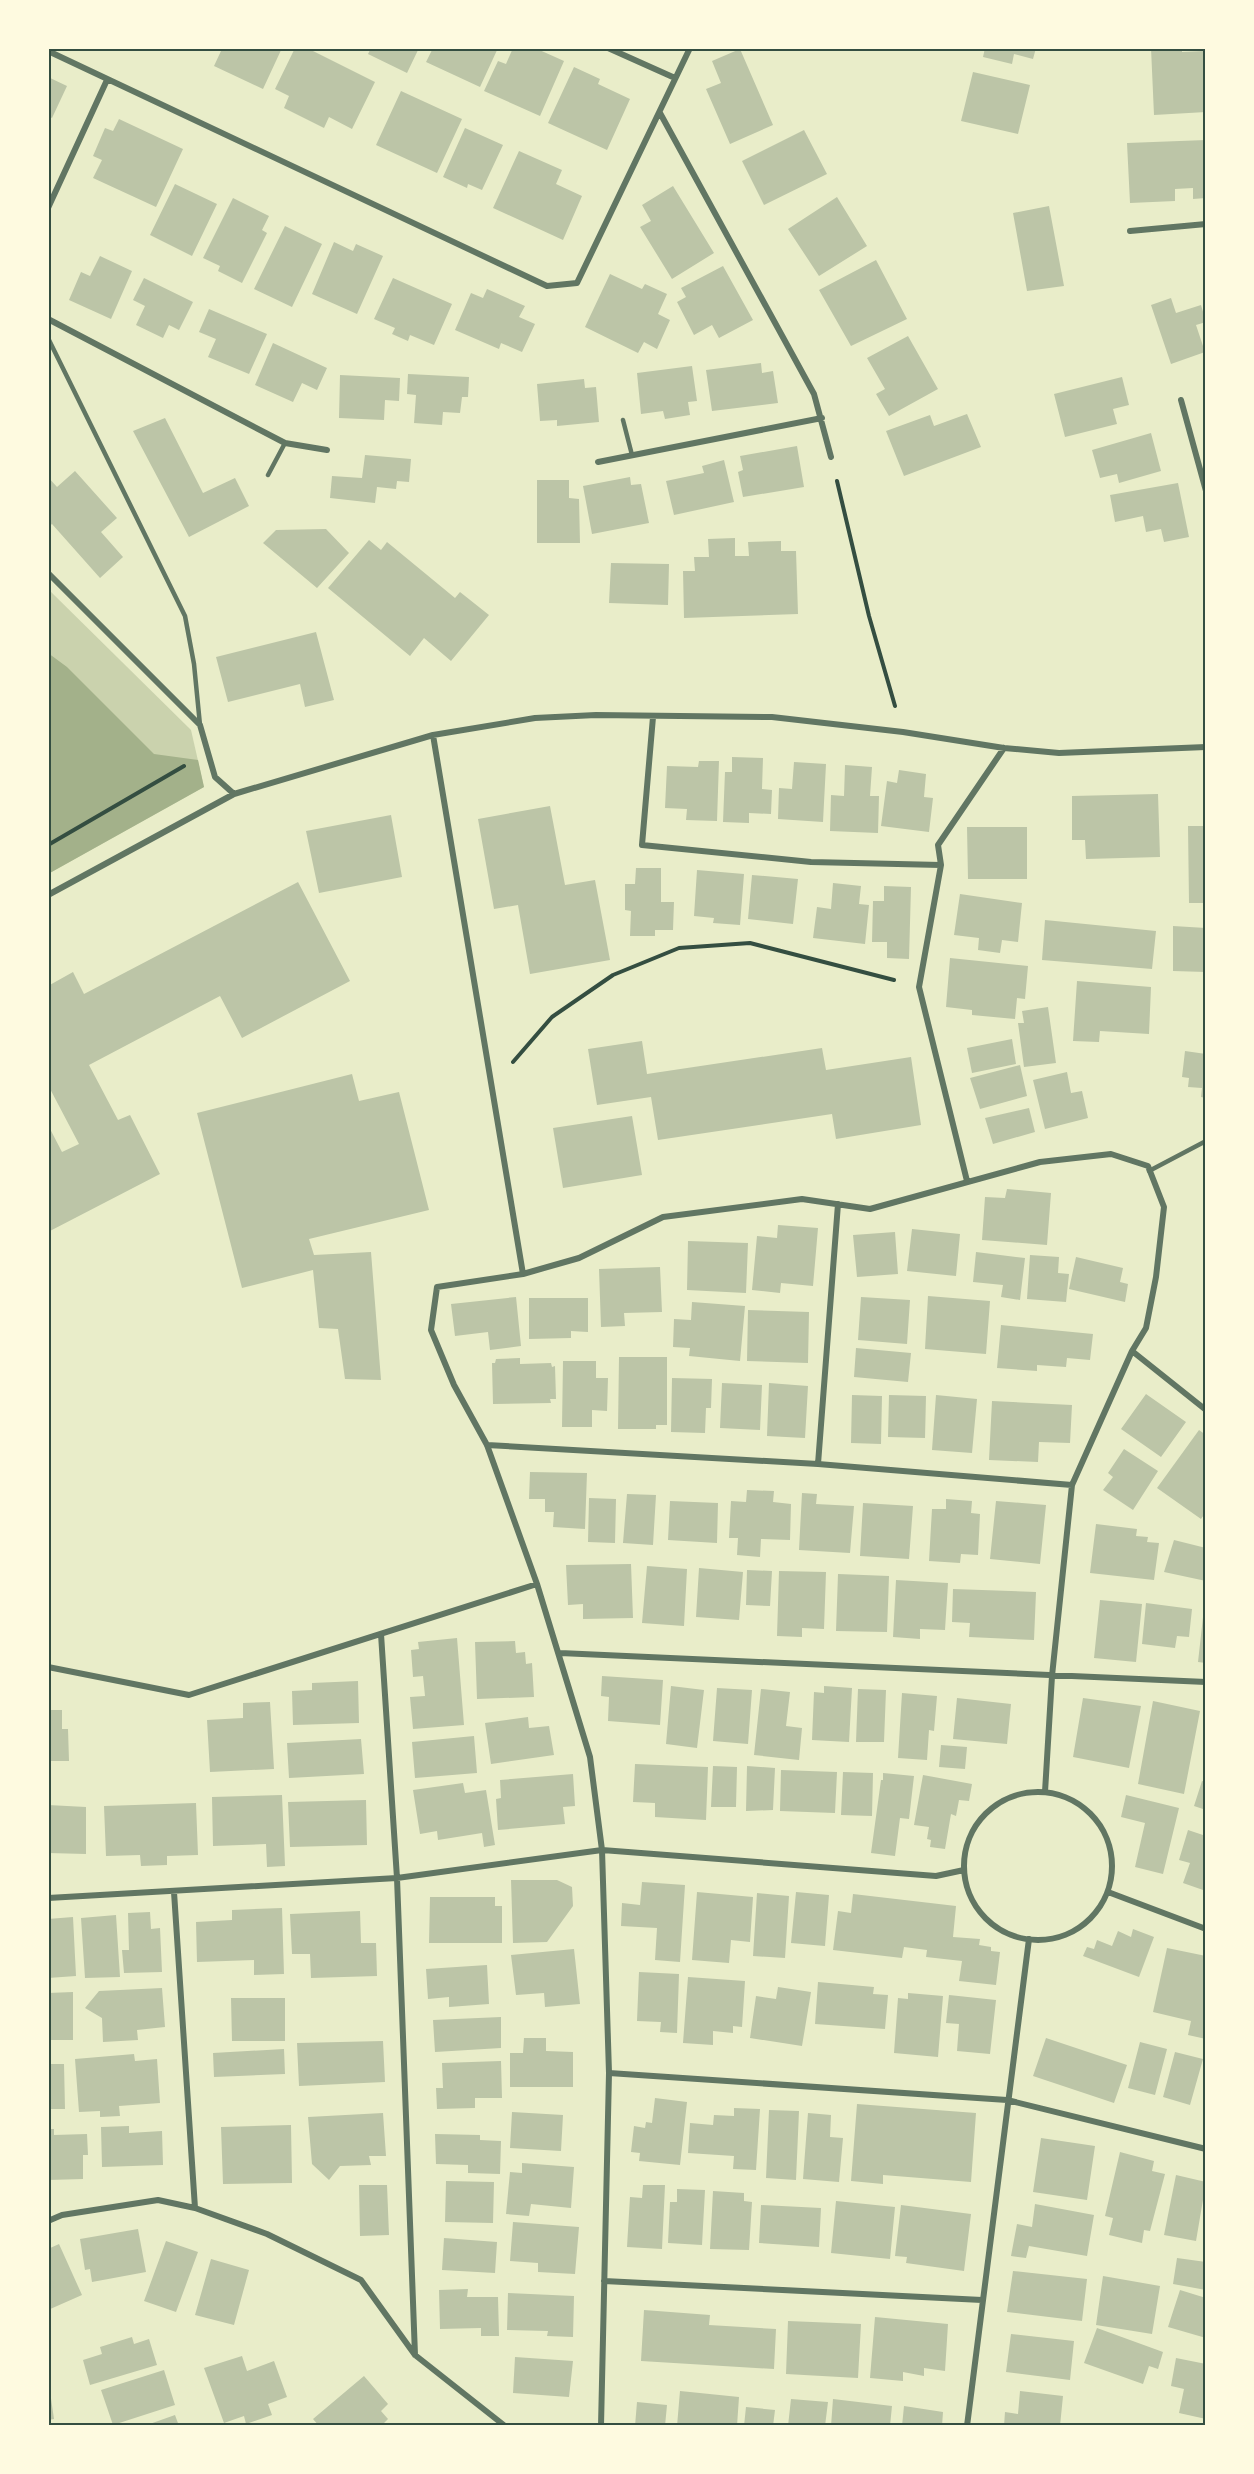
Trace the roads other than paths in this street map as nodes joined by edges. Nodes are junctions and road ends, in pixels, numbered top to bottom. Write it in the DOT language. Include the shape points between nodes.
graph roads {
  1 [pos="608,48"];
  2 [pos="690,48"];
  3 [pos="48,51"];
  4 [pos="675,78"];
  5 [pos="106,80"];
  6 [pos="660,113"];
  7 [pos="48,208"];
  8 [pos="1206,225"];
  9 [pos="1130,231"];
  10 [pos="48,319"];
  11 [pos="48,338"];
  12 [pos="1181,400"];
  13 [pos="822,418"];
  14 [pos="623,420"];
  15 [pos="285,443"];
  16 [pos="327,450"];
  17 [pos="632,455"];
  18 [pos="831,457"];
  19 [pos="598,462"];
  20 [pos="268,475"];
  21 [pos="1206,491"];
  22 [pos="48,573"];
  23 [pos="653,717"];
  24 [pos="200,724"];
  25 [pos="433,735"];
  26 [pos="1206,747"];
  27 [pos="1004,748"];
  28 [pos="234,794"];
  29 [pos="940,865"];
  30 [pos="48,895"];
  31 [pos="1206,1141"];
  32 [pos="1149,1171"];
  33 [pos="967,1181"];
  34 [pos="838,1204"];
  35 [pos="523,1274"];
  36 [pos="1132,1351"];
  37 [pos="1206,1410"];
  38 [pos="487,1445"];
  39 [pos="818,1464"];
  40 [pos="1072,1485"];
  41 [pos="537,1584"];
  42 [pos="381,1634"];
  43 [pos="560,1653"];
  44 [pos="48,1667"];
  45 [pos="1052,1676"];
  46 [pos="1206,1682"];
  47 [pos="1045,1792"];
  48 [pos="602,1851"];
  49 [pos="964,1870"];
  50 [pos="397,1878"];
  51 [pos="174,1892"];
  52 [pos="1108,1892"];
  53 [pos="48,1898"];
  54 [pos="1206,1929"];
  55 [pos="1029,1940"];
  56 [pos="609,2073"];
  57 [pos="1007,2100"];
  58 [pos="1206,2149"];
  59 [pos="195,2208"];
  60 [pos="48,2221"];
  61 [pos="604,2282"];
  62 [pos="982,2300"];
  63 [pos="415,2355"];
  64 [pos="505,2426"];
  65 [pos="601,2426"];
  66 [pos="967,2426"];
  1 -- 4 [label="street"];
  2 -- 4 [label="street"];
  3 -- 5 [label="street"];
  4 -- 6 [label="street"];
  5 -- 6 [label="street" via="548,286 578,284"];
  5 -- 7 [label="street"];
  6 -- 13 [label="street" via="814,394"];
  8 -- 9 [label="street"];
  10 -- 15 [label="street"];
  11 -- 24 [label="lane" via="185,616"];
  12 -- 21 [label="street"];
  13 -- 17 [label="street"];
  13 -- 18 [label="street"];
  14 -- 17 [label="lane"];
  15 -- 16 [label="street"];
  15 -- 20 [label="lane"];
  17 -- 19 [label="street"];
  22 -- 24 [label="street"];
  23 -- 25 [label="street" via="535,718"];
  23 -- 27 [label="street" via="772,717"];
  23 -- 29 [label="street" via="642,845 810,862"];
  24 -- 28 [label="street" via="215,777"];
  25 -- 28 [label="street"];
  25 -- 35 [label="street"];
  26 -- 27 [label="street" via="1059,753"];
  27 -- 29 [label="street" via="938,845"];
  28 -- 30 [label="street"];
  29 -- 33 [label="street" via="919,987"];
  31 -- 32 [label="lane"];
  32 -- 33 [label="street" via="1148,1166 1111,1154 1040,1162"];
  32 -- 36 [label="street" via="1164,1207 1146,1328"];
  33 -- 34 [label="street" via="870,1209"];
  34 -- 35 [label="street" via="802,1199 663,1217 579,1258"];
  34 -- 39 [label="street"];
  35 -- 38 [label="street" via="437,1287 431,1330 454,1385"];
  36 -- 37 [label="street"];
  36 -- 40 [label="street"];
  38 -- 39 [label="street"];
  38 -- 41 [label="street"];
  39 -- 40 [label="street"];
  40 -- 45 [label="street"];
  41 -- 42 [label="street"];
  41 -- 43 [label="street"];
  42 -- 44 [label="street" via="189,1695"];
  42 -- 50 [label="street"];
  43 -- 45 [label="street"];
  43 -- 48 [label="street" via="590,1757"];
  45 -- 46 [label="street"];
  45 -- 47 [label="street"];
  47 -- 49 [label="street" via="1019,1794 996,1804 978,1822 967,1844"];
  47 -- 52 [label="street" via="1067,1797 1102,1826 1113,1869"];
  48 -- 49 [label="street" via="936,1876"];
  48 -- 50 [label="street"];
  48 -- 56 [label="street"];
  49 -- 55 [label="street" via="970,1895 984,1916 1005,1932"];
  50 -- 51 [label="street"];
  50 -- 63 [label="street"];
  51 -- 53 [label="street"];
  51 -- 59 [label="street"];
  52 -- 54 [label="street"];
  52 -- 55 [label="street" via="1095,1913 1077,1929 1054,1938"];
  55 -- 57 [label="street"];
  56 -- 57 [label="street"];
  56 -- 61 [label="street"];
  57 -- 58 [label="street"];
  57 -- 62 [label="street"];
  59 -- 60 [label="street" via="158,2200 62,2215"];
  59 -- 63 [label="street" via="267,2234 361,2280"];
  61 -- 62 [label="street"];
  61 -- 65 [label="street"];
  62 -- 66 [label="street"];
  63 -- 64 [label="street"];
}
